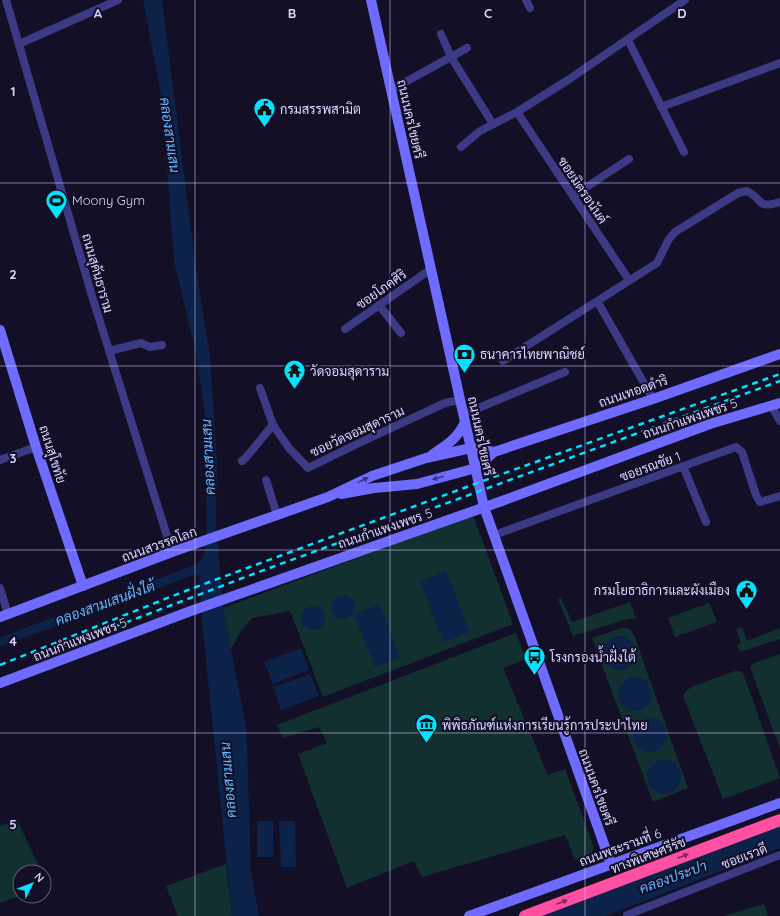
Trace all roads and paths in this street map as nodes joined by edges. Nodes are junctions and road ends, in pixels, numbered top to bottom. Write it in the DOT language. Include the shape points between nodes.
graph roads {
  1 [pos="6,0"];
  2 [pos="118,0"];
  3 [pos="371,0"];
  4 [pos="526,0"];
  5 [pos="685,0"];
  6 [pos="530,8"];
  7 [pos="441,34"];
  8 [pos="628,40"];
  9 [pos="19,44"];
  10 [pos="467,48"];
  11 [pos="451,58"];
  12 [pos="780,62"];
  13 [pos="391,90"];
  14 [pos="661,107"];
  15 [pos="516,112"];
  16 [pos="493,124"];
  17 [pos="461,147"];
  18 [pos="684,152"];
  19 [pos="629,159"];
  20 [pos="573,196"];
  21 [pos="780,202"];
  22 [pos="431,269"];
  23 [pos="630,280"];
  24 [pos="379,305"];
  25 [pos="600,306"];
  26 [pos="345,329"];
  27 [pos="0,330"];
  28 [pos="401,333"];
  29 [pos="2,341"];
  30 [pos="162,345"];
  31 [pos="109,352"];
  32 [pos="780,354"];
  33 [pos="503,361"];
  34 [pos="565,372"];
  35 [pos="260,388"];
  36 [pos="653,399"];
  37 [pos="460,400"];
  38 [pos="776,404"];
  39 [pos="464,418"];
  40 [pos="780,421"];
  41 [pos="273,425"];
  42 [pos="36,447"];
  43 [pos="471,448"];
  44 [pos="494,452"];
  45 [pos="426,458"];
  46 [pos="0,460"];
  47 [pos="242,461"];
  48 [pos="683,466"];
  49 [pos="476,468"];
  50 [pos="266,480"];
  51 [pos="780,496"];
  52 [pos="328,497"];
  53 [pos="484,507"];
  54 [pos="277,515"];
  55 [pos="706,522"];
  56 [pos="494,535"];
  57 [pos="176,551"];
  58 [pos="83,586"];
  59 [pos="0,588"];
  60 [pos="4,616"];
  61 [pos="0,683"];
  62 [pos="780,803"];
  63 [pos="780,820"];
  64 [pos="780,855"];
  65 [pos="611,864"];
  66 [pos="627,915"];
  67 [pos="469,916"];
  68 [pos="525,916"];
  1 -- 9 [label="street, ถนนสุคันธาราม"];
  2 -- 9 [label="street"];
  3 -- 13 [label="street, ถนนนครไชยศรี"];
  4 -- 6 [label="street"];
  5 -- 8 [label="street"];
  7 -- 11 [label="street"];
  8 -- 14 [label="street"];
  8 -- 15 [label="street"];
  9 -- 31 [label="street, ถนนสุคันธาราม"];
  10 -- 11 [label="street"];
  11 -- 13 [label="street"];
  11 -- 16 [label="street"];
  12 -- 14 [label="street"];
  13 -- 22 [label="street, ถนนนครไชยศรี"];
  14 -- 18 [label="street"];
  15 -- 16 [label="street"];
  15 -- 20 [label="street, ซอยมิตรอนันต์"];
  16 -- 17 [label="street"];
  19 -- 20 [label="street"];
  20 -- 23 [label="street, ซอยมิตรอนันต์"];
  21 -- 23 [label="street" via="764,205 747,191 738,193 675,232 656,262"];
  22 -- 24 [label="street, ซอยโภคศิริ"];
  22 -- 37 [label="street, ถนนนครไชยศรี"];
  23 -- 33 [label="street"];
  24 -- 26 [label="street, ซอยโภคศิริ"];
  24 -- 28 [label="street"];
  25 -- 36 [label="street"];
  27 -- 29 [label="street, ถนนสุโขทัย"];
  29 -- 42 [label="street, ถนนสุโขทัย"];
  30 -- 31 [label="street" via="150,347 140,342"];
  31 -- 57 [label="street, ถนนสุคันธาราม"];
  32 -- 36 [label="street, ถนนเทอดดำริ"];
  34 -- 39 [label="street"];
  35 -- 41 [label="street, ซอยวัดจอมสุดาราม"];
  36 -- 44 [label="street, ถนนเทอดดำริ"];
  37 -- 39 [label="street, ถนนนครไชยศรี"];
  37 -- 41 [label="street, ซอยวัดจอมสุดาราม" via="445,403 308,468 288,448"];
  38 -- 40 [label="street"];
  38 -- 53 [label="street, ถนนกำแพงเพชร 5" via="710,424"];
  39 -- 43 [label="street, ถนนนครไชยศรี"];
  39 -- 45 [label="street" via="461,432 447,446"];
  41 -- 47 [label="street"];
  42 -- 46 [label="street"];
  42 -- 58 [label="street, ถนนสุโขทัย"];
  43 -- 44 [label="street, ถนนเทอดดำริ"];
  43 -- 45 [label="street, ถนนสวรรคโลก"];
  43 -- 49 [label="street, ถนนนครไชยศรี"];
  44 -- 49 [label="street, ถนนเทอดดำริ"];
  52 -- 45 [label="street, ถนนสวรรคโลก, one-way" via="372,476"];
  48 -- 51 [label="street, ซอยรณชัย 1" via="736,447 742,452 760,502"];
  48 -- 55 [label="street"];
  48 -- 56 [label="street, ซอยรณชัย 1"];
  49 -- 52 [label="street, ถนนสวรรคโลก, one-way" via="417,484 374,488"];
  49 -- 53 [label="street, ถนนนครไชยศรี"];
  50 -- 54 [label="street"];
  52 -- 54 [label="street, ถนนสวรรคโลก"];
  53 -- 56 [label="street, ถนนนครไชยศรี"];
  53 -- 61 [label="street, ถนนกำแพงเพชร 5" via="188,612"];
  54 -- 57 [label="street, ถนนสวรรคโลก"];
  56 -- 65 [label="street, ถนนนครไชยศรี"];
  57 -- 58 [label="street, ถนนสวรรคโลก"];
  58 -- 60 [label="street, ถนนสวรรคโลก"];
  59 -- 60 [label="street"];
  62 -- 65 [label="street, ถนนพระรามที่ 6"];
  68 -- 63 [label="highway, ทางพิเศษศรีรัช, one-way"];
  64 -- 66 [label="street, ซอยเรวดี"];
  65 -- 67 [label="street, ถนนพระรามที่ 6"];
}
